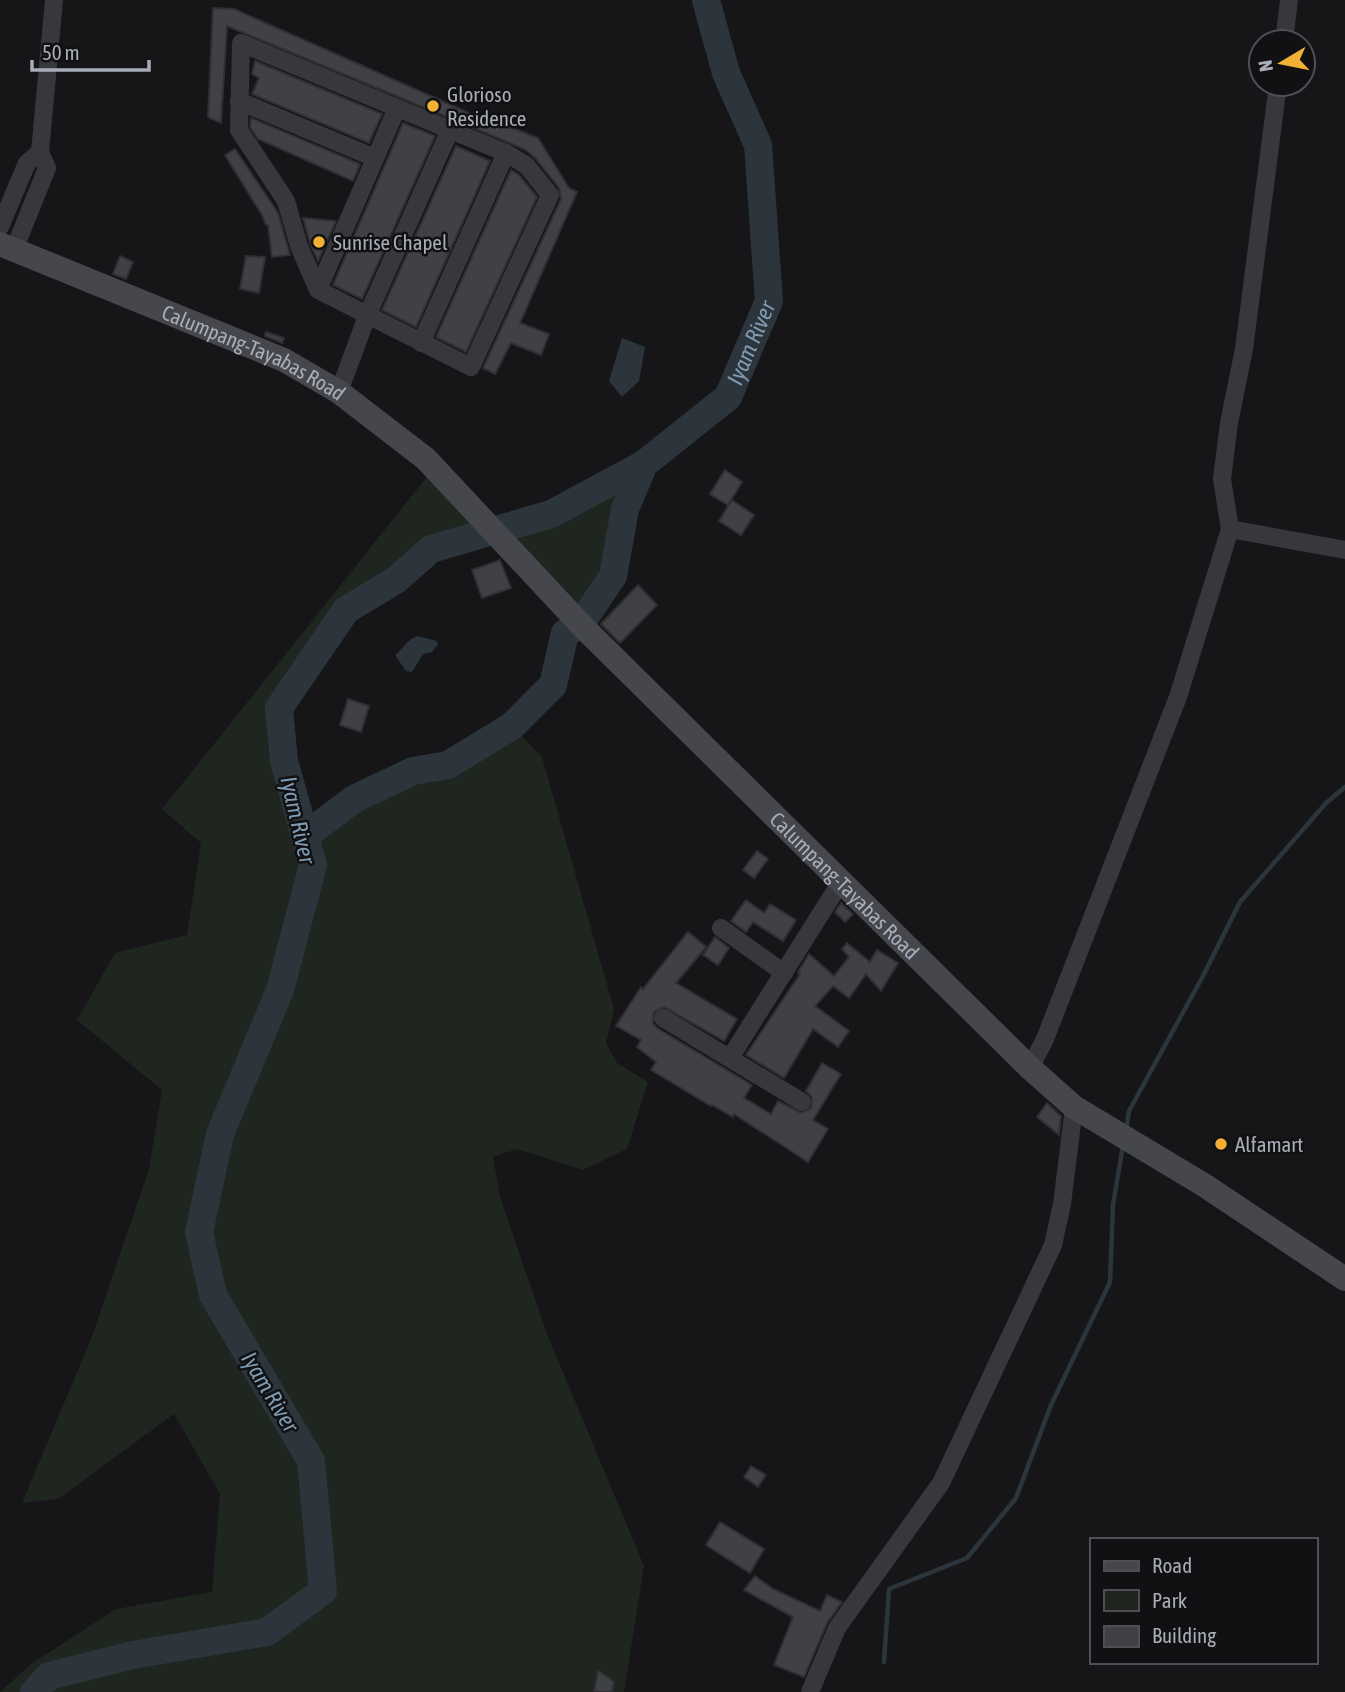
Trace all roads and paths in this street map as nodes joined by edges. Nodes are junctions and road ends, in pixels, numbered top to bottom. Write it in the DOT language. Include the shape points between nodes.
graph roads {
  1 [pos="54,0"];
  2 [pos="1289,0"];
  3 [pos="1285,28"];
  4 [pos="1276,98"];
  5 [pos="239,101"];
  6 [pos="397,108"];
  7 [pos="450,130"];
  8 [pos="40,152"];
  9 [pos="506,153"];
  10 [pos="375,158"];
  11 [pos="0,227"];
  12 [pos="7,247"];
  13 [pos="318,290"];
  14 [pos="367,316"];
  15 [pos="421,343"];
  16 [pos="340,392"];
  17 [pos="1230,529"];
  18 [pos="1345,550"];
  19 [pos="842,880"];
  20 [pos="721,928"];
  21 [pos="784,973"];
  22 [pos="663,1018"];
  23 [pos="730,1058"];
  24 [pos="1030,1068"];
  25 [pos="802,1102"];
  26 [pos="1074,1107"];
  27 [pos="1345,1279"];
  28 [pos="810,1692"];
  1 -- 8 [label="street"];
  2 -- 3 [label="street"];
  4 -- 17 [label="street" via="1244,349 1228,423 1222,479"];
  5 -- 6 [label="street" via="241,43"];
  5 -- 10 [label="street"];
  5 -- 13 [label="street" via="239,130 286,201"];
  6 -- 7 [label="street"];
  6 -- 10 [label="street"];
  7 -- 9 [label="street"];
  7 -- 14 [label="street"];
  8 -- 11 [label="street" via="27,163"];
  8 -- 12 [label="street" via="47,169"];
  9 -- 15 [label="street"];
  9 -- 15 [label="street" via="527,166 550,195 471,367"];
  10 -- 13 [label="street"];
  12 -- 16 [label="main road, Calumpang-Tayabas Road" via="284,360"];
  13 -- 14 [label="street"];
  14 -- 15 [label="street"];
  14 -- 16 [label="street"];
  16 -- 19 [label="main road, Calumpang-Tayabas Road" via="426,459 584,628"];
  17 -- 18 [label="street"];
  17 -- 24 [label="street" via="1178,696"];
  19 -- 21 [label="street"];
  19 -- 24 [label="main road, Calumpang-Tayabas Road"];
  20 -- 21 [label="street"];
  21 -- 23 [label="street"];
  22 -- 23 [label="street"];
  23 -- 25 [label="street"];
  24 -- 26 [label="main road, Calumpang-Tayabas Road"];
  26 -- 27 [label="main road, Calumpang-Tayabas Road" via="1204,1185"];
  26 -- 28 [label="street" via="1054,1245 941,1483 837,1628"];
}
